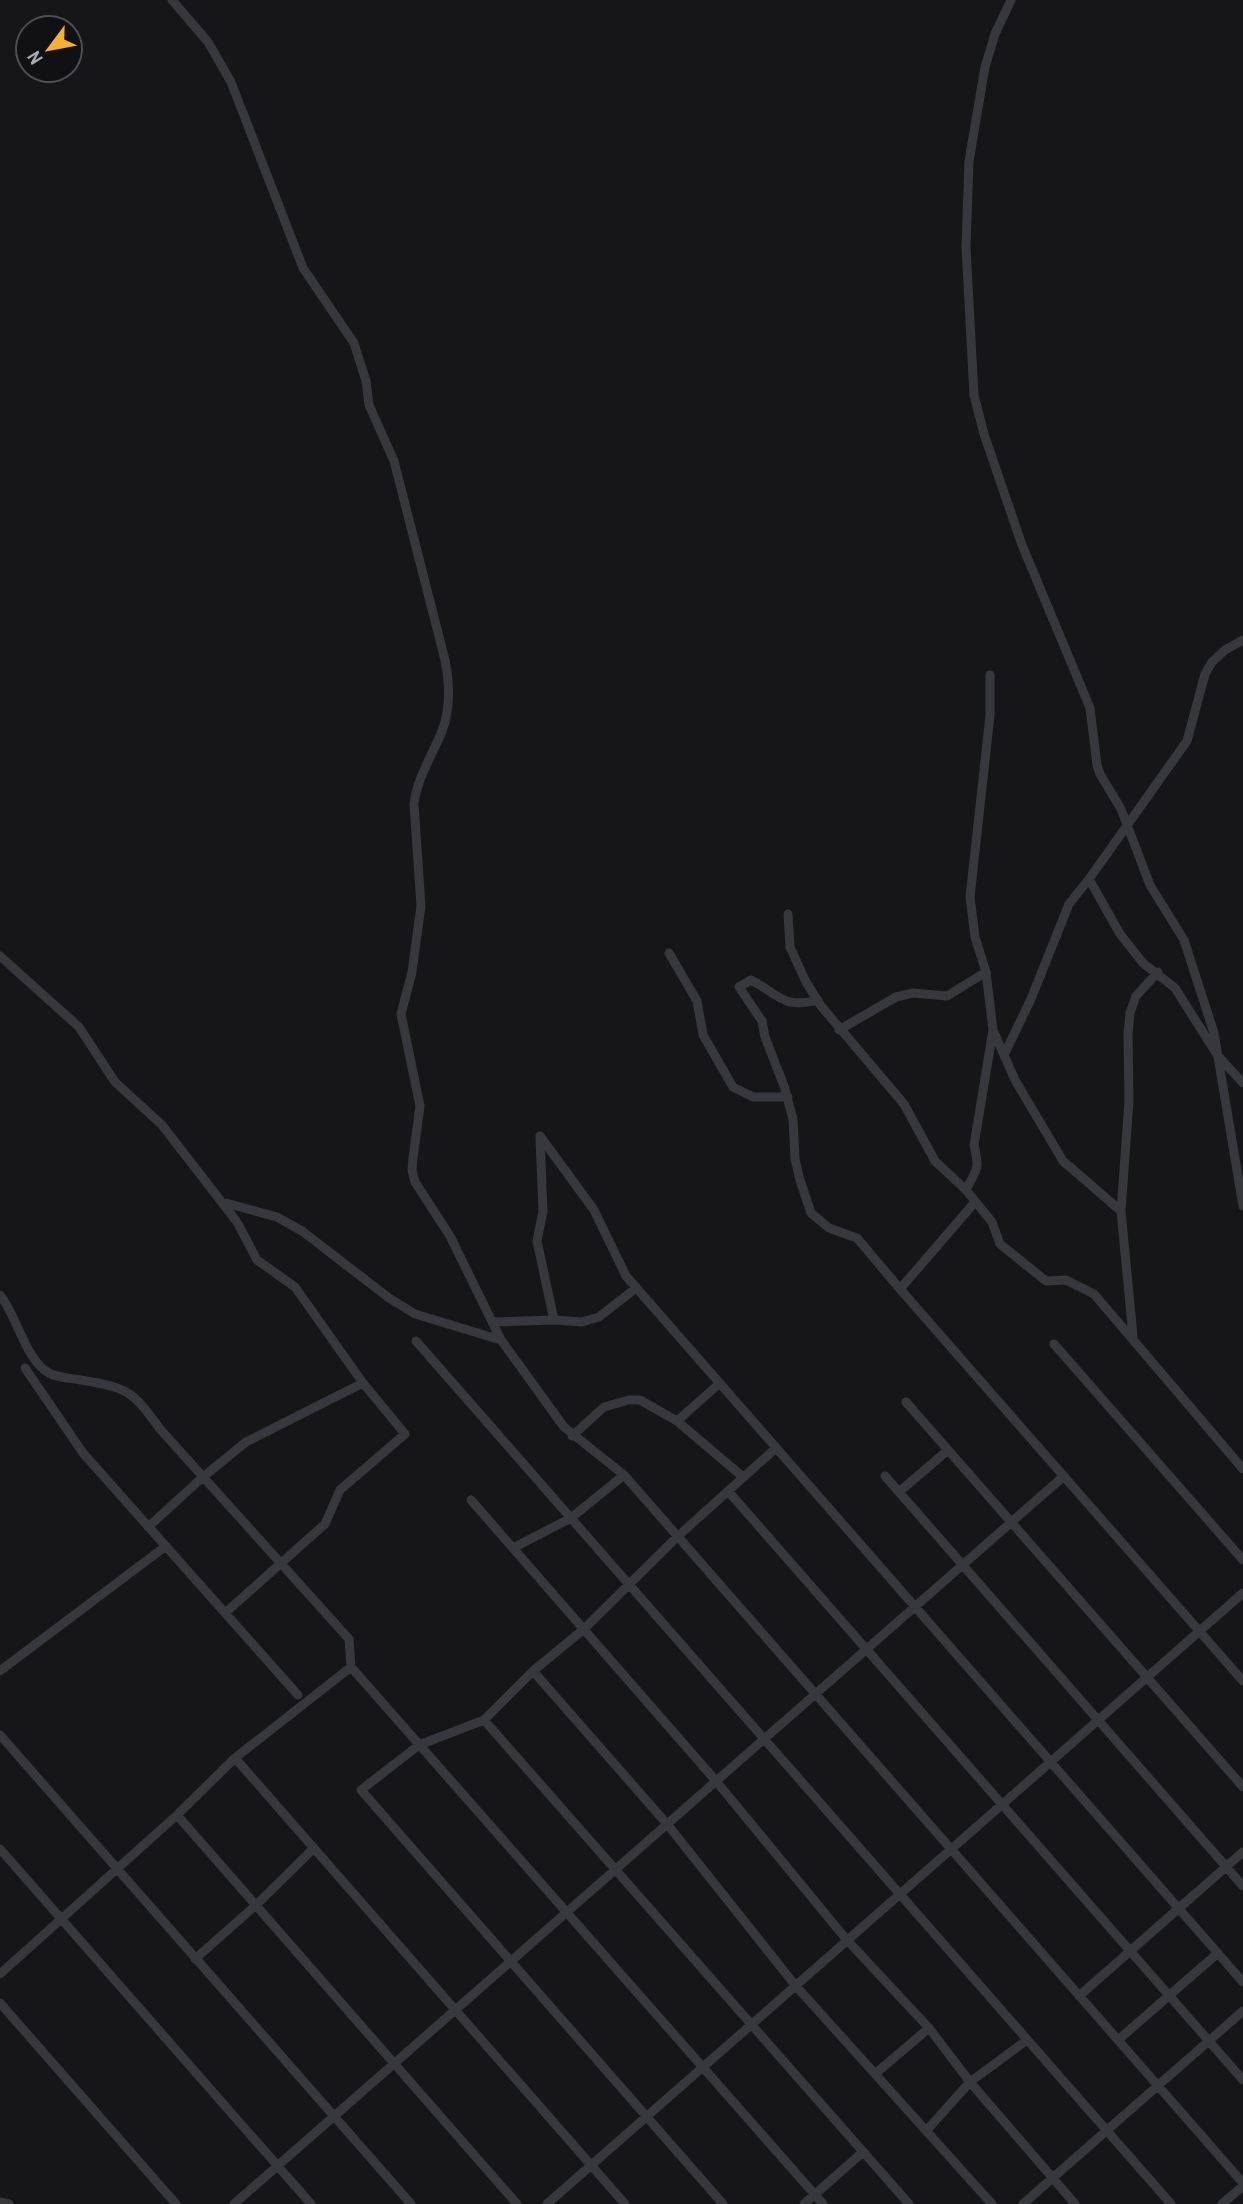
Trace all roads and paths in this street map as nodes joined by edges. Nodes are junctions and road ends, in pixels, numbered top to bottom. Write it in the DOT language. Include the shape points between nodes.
graph roads {
  1 [pos="172,0"];
  2 [pos="1012,0"];
  3 [pos="1243,640"];
  4 [pos="990,675"];
  5 [pos="1127,825"];
  6 [pos="1089,880"];
  7 [pos="788,914"];
  8 [pos="669,953"];
  9 [pos="0,956"];
  10 [pos="986,972"];
  11 [pos="1158,972"];
  12 [pos="818,1000"];
  13 [pos="839,1030"];
  14 [pos="993,1030"];
  15 [pos="1004,1055"];
  16 [pos="1218,1056"];
  17 [pos="1243,1083"];
  18 [pos="788,1097"];
  19 [pos="966,1191"];
  20 [pos="222,1202"];
  21 [pos="975,1202"];
  22 [pos="1243,1206"];
  23 [pos="1121,1211"];
  24 [pos="636,1288"];
  25 [pos="900,1289"];
  26 [pos="0,1295"];
  27 [pos="554,1320"];
  28 [pos="492,1322"];
  29 [pos="1133,1337"];
  30 [pos="501,1340"];
  31 [pos="416,1341"];
  32 [pos="1054,1344"];
  33 [pos="25,1368"];
  34 [pos="363,1383"];
  35 [pos="720,1384"];
  36 [pos="906,1402"];
  37 [pos="677,1421"];
  38 [pos="572,1436"];
  39 [pos="776,1448"];
  40 [pos="948,1450"];
  41 [pos="1243,1469"];
  42 [pos="624,1475"];
  43 [pos="203,1476"];
  44 [pos="885,1476"];
  45 [pos="1064,1476"];
  46 [pos="743,1477"];
  47 [pos="728,1491"];
  48 [pos="899,1492"];
  49 [pos="471,1500"];
  50 [pos="571,1518"];
  51 [pos="1011,1522"];
  52 [pos="148,1527"];
  53 [pos="677,1536"];
  54 [pos="166,1546"];
  55 [pos="513,1548"];
  56 [pos="1243,1560"];
  57 [pos="281,1564"];
  58 [pos="962,1565"];
  59 [pos="629,1584"];
  60 [pos="1243,1593"];
  61 [pos="915,1606"];
  62 [pos="225,1614"];
  63 [pos="584,1629"];
  64 [pos="1199,1631"];
  65 [pos="866,1649"];
  66 [pos="351,1667"];
  67 [pos="0,1671"];
  68 [pos="533,1671"];
  69 [pos="1147,1677"];
  70 [pos="1243,1681"];
  71 [pos="815,1694"];
  72 [pos="298,1695"];
  73 [pos="484,1720"];
  74 [pos="1098,1720"];
  75 [pos="0,1735"];
  76 [pos="764,1739"];
  77 [pos="419,1745"];
  78 [pos="235,1758"];
  79 [pos="1051,1762"];
  80 [pos="716,1781"];
  81 [pos="1243,1787"];
  82 [pos="1002,1804"];
  83 [pos="177,1815"];
  84 [pos="667,1824"];
  85 [pos="314,1848"];
  86 [pos="0,1849"];
  87 [pos="951,1849"];
  88 [pos="1243,1852"];
  89 [pos="1226,1867"];
  90 [pos="116,1869"];
  91 [pos="615,1869"];
  92 [pos="1243,1886"];
  93 [pos="900,1894"];
  94 [pos="256,1905"];
  95 [pos="1179,1908"];
  96 [pos="566,1912"];
  97 [pos="60,1918"];
  98 [pos="846,1939"];
  99 [pos="1130,1951"];
  100 [pos="1218,1953"];
  101 [pos="195,1959"];
  102 [pos="510,1961"];
  103 [pos="0,1974"];
  104 [pos="1243,1982"];
  105 [pos="795,1984"];
  106 [pos="1079,1996"];
  107 [pos="1169,1996"];
  108 [pos="0,2003"];
  109 [pos="455,2010"];
  110 [pos="1243,2011"];
  111 [pos="751,2024"];
  112 [pos="929,2028"];
  113 [pos="1027,2040"];
  114 [pos="1118,2040"];
  115 [pos="1209,2041"];
  116 [pos="394,2064"];
  117 [pos="703,2067"];
  118 [pos="875,2074"];
  119 [pos="1243,2080"];
  120 [pos="970,2082"];
  121 [pos="1158,2086"];
  122 [pos="333,2116"];
  123 [pos="646,2117"];
  124 [pos="926,2130"];
  125 [pos="1107,2131"];
  126 [pos="863,2152"];
  127 [pos="591,2165"];
  128 [pos="278,2166"];
  129 [pos="1053,2178"];
  130 [pos="1243,2185"];
  131 [pos="814,2194"];
  132 [pos="0,2202"];
  133 [pos="9,2204"];
  134 [pos="176,2204"];
  135 [pos="234,2204"];
  136 [pos="311,2204"];
  137 [pos="411,2204"];
  138 [pos="517,2204"];
  139 [pos="547,2204"];
  140 [pos="625,2204"];
  141 [pos="723,2204"];
  142 [pos="804,2204"];
  143 [pos="823,2204"];
  144 [pos="909,2204"];
  145 [pos="992,2204"];
  146 [pos="1023,2204"];
  147 [pos="1075,2204"];
  148 [pos="1171,2204"];
  149 [pos="1222,2204"];
  1 -- 28 [label="street" via="219,59 303,268 354,344 369,405 394,461 445,660 449,707 415,790 414,804 421,906 401,1014 420,1106 412,1170"];
  2 -- 5 [label="street" via="985,66 968,161 966,247 974,395 1025,554 1090,708 1100,774"];
  3 -- 5 [label="street" via="1212,662 1186,741"];
  4 -- 10 [label="street" via="990,715 970,897"];
  5 -- 6 [label="street"];
  5 -- 16 [label="street" via="1150,885 1184,940"];
  6 -- 11 [label="street" via="1120,934 1143,963"];
  6 -- 15 [label="street" via="1059,925"];
  7 -- 12 [label="street" via="790,947"];
  8 -- 18 [label="street" via="697,1000 703,1035 727,1080 753,1097"];
  9 -- 20 [label="street" via="79,1027 115,1082 162,1125"];
  10 -- 13 [label="street" via="947,996 913,993 897,997"];
  10 -- 14 [label="street"];
  11 -- 16 [label="street" via="1183,998"];
  11 -- 23 [label="street" via="1136,996 1130,1013"];
  12 -- 13 [label="street"];
  12 -- 18 [label="street" via="799,1005 751,981 739,987 762,1021"];
  13 -- 19 [label="street" via="904,1104 935,1161"];
  14 -- 15 [label="street"];
  14 -- 19 [label="street" via="974,1145 978,1166"];
  15 -- 23 [label="street" via="1063,1161"];
  16 -- 17 [label="street"];
  16 -- 22 [label="street"];
  18 -- 25 [label="street" via="795,1159 811,1213 828,1228 857,1238"];
  19 -- 21 [label="street"];
  20 -- 30 [label="street" via="277,1217 302,1231 415,1314"];
  20 -- 34 [label="street" via="257,1260 295,1287"];
  21 -- 25 [label="street"];
  21 -- 29 [label="street" via="1011,1255 1046,1280 1066,1280 1094,1294"];
  23 -- 29 [label="street"];
  24 -- 27 [label="street" via="599,1317 583,1322"];
  24 -- 27 [label="street" via="594,1210 540,1136 543,1212 537,1241"];
  24 -- 35 [label="street"];
  25 -- 45 [label="street"];
  26 -- 43 [label="street" via="41,1367 57,1376 123,1389"];
  27 -- 28 [label="street"];
  28 -- 30 [label="street"];
  29 -- 41 [label="street"];
  30 -- 38 [label="street"];
  31 -- 50 [label="street"];
  32 -- 56 [label="street"];
  33 -- 52 [label="street" via="83,1452"];
  34 -- 43 [label="street" via="246,1443"];
  34 -- 57 [label="street" via="405,1434 340,1490 325,1524"];
  35 -- 37 [label="street"];
  35 -- 39 [label="street"];
  36 -- 40 [label="street"];
  37 -- 38 [label="street" via="640,1400 629,1400 604,1407"];
  37 -- 46 [label="street"];
  38 -- 42 [label="street"];
  39 -- 46 [label="street"];
  39 -- 61 [label="street"];
  40 -- 48 [label="street"];
  40 -- 51 [label="street"];
  42 -- 50 [label="street"];
  42 -- 53 [label="street"];
  43 -- 52 [label="street"];
  43 -- 57 [label="street"];
  44 -- 48 [label="street"];
  45 -- 51 [label="street"];
  45 -- 64 [label="street"];
  46 -- 47 [label="street"];
  47 -- 53 [label="street"];
  47 -- 65 [label="street"];
  48 -- 58 [label="street"];
  49 -- 55 [label="street"];
  50 -- 55 [label="street"];
  50 -- 59 [label="street"];
  51 -- 58 [label="street"];
  51 -- 69 [label="street"];
  52 -- 54 [label="street"];
  53 -- 59 [label="street"];
  53 -- 71 [label="street"];
  54 -- 62 [label="street"];
  54 -- 67 [label="street"];
  55 -- 63 [label="street"];
  57 -- 62 [label="street"];
  57 -- 66 [label="street" via="349,1639"];
  58 -- 61 [label="street"];
  58 -- 74 [label="street"];
  59 -- 63 [label="street"];
  59 -- 76 [label="street"];
  60 -- 64 [label="street"];
  61 -- 65 [label="street"];
  61 -- 79 [label="street"];
  62 -- 72 [label="street"];
  63 -- 68 [label="street"];
  63 -- 80 [label="street"];
  64 -- 69 [label="street"];
  64 -- 70 [label="street"];
  65 -- 71 [label="street"];
  65 -- 82 [label="street"];
  66 -- 77 [label="street"];
  66 -- 78 [label="street"];
  68 -- 73 [label="street"];
  68 -- 84 [label="street"];
  69 -- 74 [label="street"];
  69 -- 81 [label="street"];
  71 -- 76 [label="street"];
  71 -- 87 [label="street"];
  73 -- 77 [label="street"];
  73 -- 91 [label="street"];
  74 -- 79 [label="street"];
  74 -- 89 [label="street"];
  75 -- 90 [label="street"];
  76 -- 80 [label="street"];
  76 -- 93 [label="street"];
  77 -- 96 [label="street"];
  77 -- 102 [label="street" via="361,1790"];
  78 -- 83 [label="street"];
  78 -- 85 [label="street"];
  79 -- 82 [label="street"];
  79 -- 95 [label="street"];
  80 -- 84 [label="street"];
  80 -- 98 [label="street"];
  82 -- 87 [label="street"];
  82 -- 99 [label="street"];
  83 -- 90 [label="street"];
  83 -- 94 [label="street"];
  84 -- 91 [label="street"];
  84 -- 105 [label="street"];
  85 -- 94 [label="street"];
  85 -- 109 [label="street"];
  86 -- 97 [label="street"];
  87 -- 93 [label="street"];
  87 -- 106 [label="street"];
  88 -- 89 [label="street"];
  89 -- 92 [label="street"];
  89 -- 95 [label="street"];
  90 -- 97 [label="street"];
  90 -- 101 [label="street"];
  91 -- 96 [label="street"];
  91 -- 111 [label="street"];
  93 -- 98 [label="street"];
  93 -- 113 [label="street"];
  94 -- 101 [label="street"];
  94 -- 116 [label="street"];
  95 -- 99 [label="street"];
  95 -- 100 [label="street"];
  96 -- 102 [label="street"];
  96 -- 117 [label="street"];
  97 -- 103 [label="street"];
  97 -- 128 [label="street"];
  98 -- 105 [label="street"];
  98 -- 112 [label="street"];
  99 -- 106 [label="street"];
  99 -- 107 [label="street"];
  100 -- 104 [label="street"];
  100 -- 107 [label="street"];
  101 -- 122 [label="street"];
  102 -- 109 [label="street"];
  102 -- 123 [label="street"];
  105 -- 111 [label="street"];
  105 -- 118 [label="street"];
  106 -- 114 [label="street"];
  107 -- 114 [label="street"];
  107 -- 115 [label="street"];
  108 -- 134 [label="street"];
  109 -- 116 [label="street"];
  109 -- 127 [label="street"];
  110 -- 115 [label="street"];
  111 -- 117 [label="street"];
  111 -- 126 [label="street"];
  112 -- 118 [label="street"];
  112 -- 120 [label="street"];
  113 -- 120 [label="street"];
  113 -- 125 [label="street"];
  114 -- 121 [label="street"];
  115 -- 119 [label="street"];
  115 -- 121 [label="street"];
  116 -- 122 [label="street"];
  116 -- 138 [label="street"];
  117 -- 123 [label="street"];
  117 -- 131 [label="street"];
  118 -- 124 [label="street"];
  120 -- 124 [label="street"];
  120 -- 129 [label="street"];
  121 -- 125 [label="street"];
  121 -- 130 [label="street"];
  122 -- 128 [label="street"];
  122 -- 137 [label="street"];
  123 -- 127 [label="street"];
  123 -- 141 [label="street"];
  124 -- 145 [label="street"];
  125 -- 129 [label="street"];
  125 -- 148 [label="street"];
  126 -- 131 [label="street"];
  126 -- 144 [label="street"];
  127 -- 139 [label="street"];
  127 -- 140 [label="street"];
  128 -- 135 [label="street"];
  128 -- 136 [label="street"];
  129 -- 146 [label="street"];
  129 -- 147 [label="street"];
  130 -- 149 [label="street"];
  131 -- 142 [label="street"];
  131 -- 143 [label="street"];
  132 -- 133 [label="street"];
}
